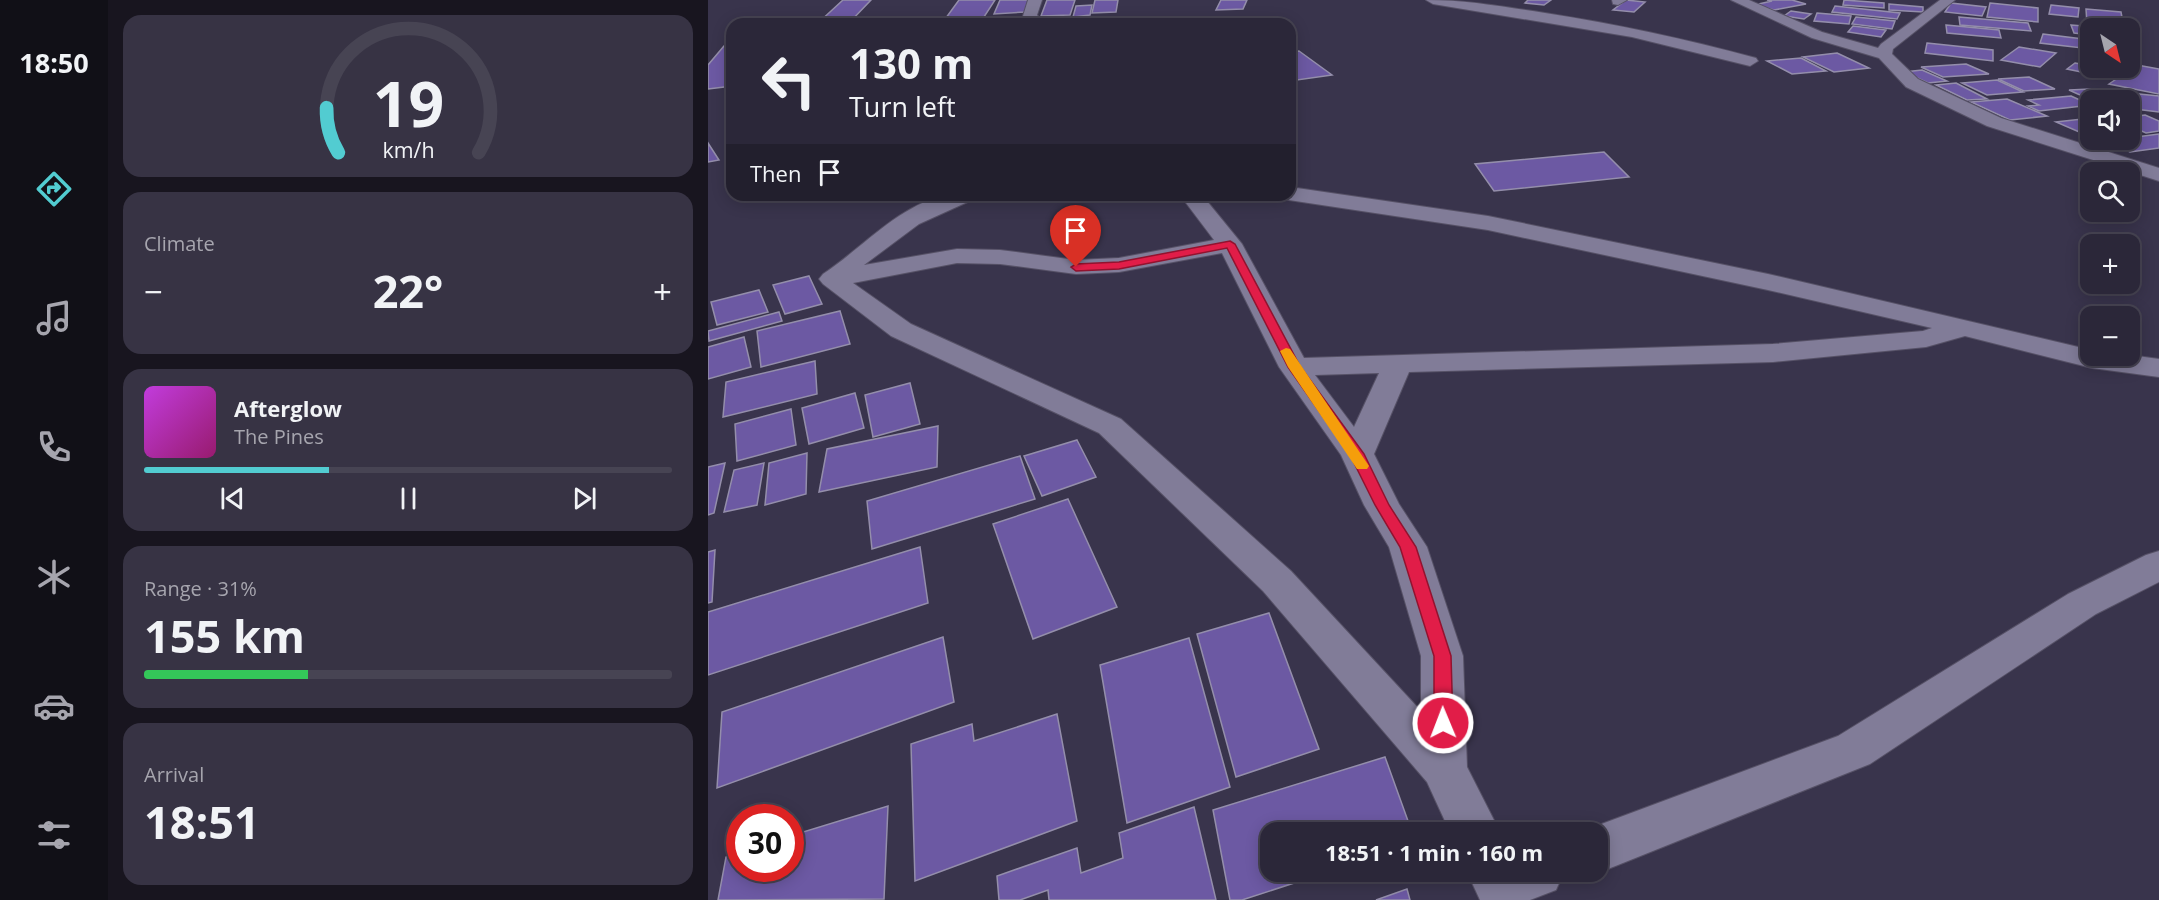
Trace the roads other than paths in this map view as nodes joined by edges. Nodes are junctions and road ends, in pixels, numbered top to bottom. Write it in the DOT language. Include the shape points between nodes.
graph roads {
  1 [pos="1035,0"];
  2 [pos="1433,0"];
  3 [pos="1738,0"];
  4 [pos="1947,0"];
  5 [pos="1032,18"];
  6 [pos="1884,54"];
  7 [pos="1750,61"];
  8 [pos="2159,175"];
  9 [pos="1296,195"];
  10 [pos="945,201"];
  11 [pos="1196,201"];
  12 [pos="1230,244"];
  13 [pos="832,279"];
  14 [pos="1964,327"];
  15 [pos="1398,365"];
  16 [pos="1294,367"];
  17 [pos="2159,368"];
  18 [pos="1357,454"];
  19 [pos="2159,565"];
  20 [pos="1444,768"];
  21 [pos="1470,822"];
  22 [pos="1608,845"];
  1 -- 5 [label="street"];
  2 -- 7 [label="street" via="1687,42"];
  3 -- 6 [label="street" via="1817,35"];
  4 -- 6 [label="street" via="1886,47"];
  6 -- 8 [label="street" via="1911,83 1994,122"];
  9 -- 14 [label="street" via="1488,223"];
  10 -- 13 [label="street" via="904,222"];
  11 -- 12 [label="street"];
  12 -- 13 [label="street" via="1119,266 1076,267 957,256"];
  12 -- 16 [label="street"];
  13 -- 20 [label="street" via="901,330 1110,426 1277,581"];
  14 -- 15 [label="street" via="1926,339 1773,353"];
  14 -- 17 [label="street" via="2092,358"];
  15 -- 16 [label="street"];
  15 -- 18 [label="street"];
  16 -- 18 [label="street"];
  18 -- 20 [label="street" via="1408,547 1443,656"];
  19 -- 22 [label="street" via="2082,604 1854,750"];
  20 -- 21 [label="street"];
}
